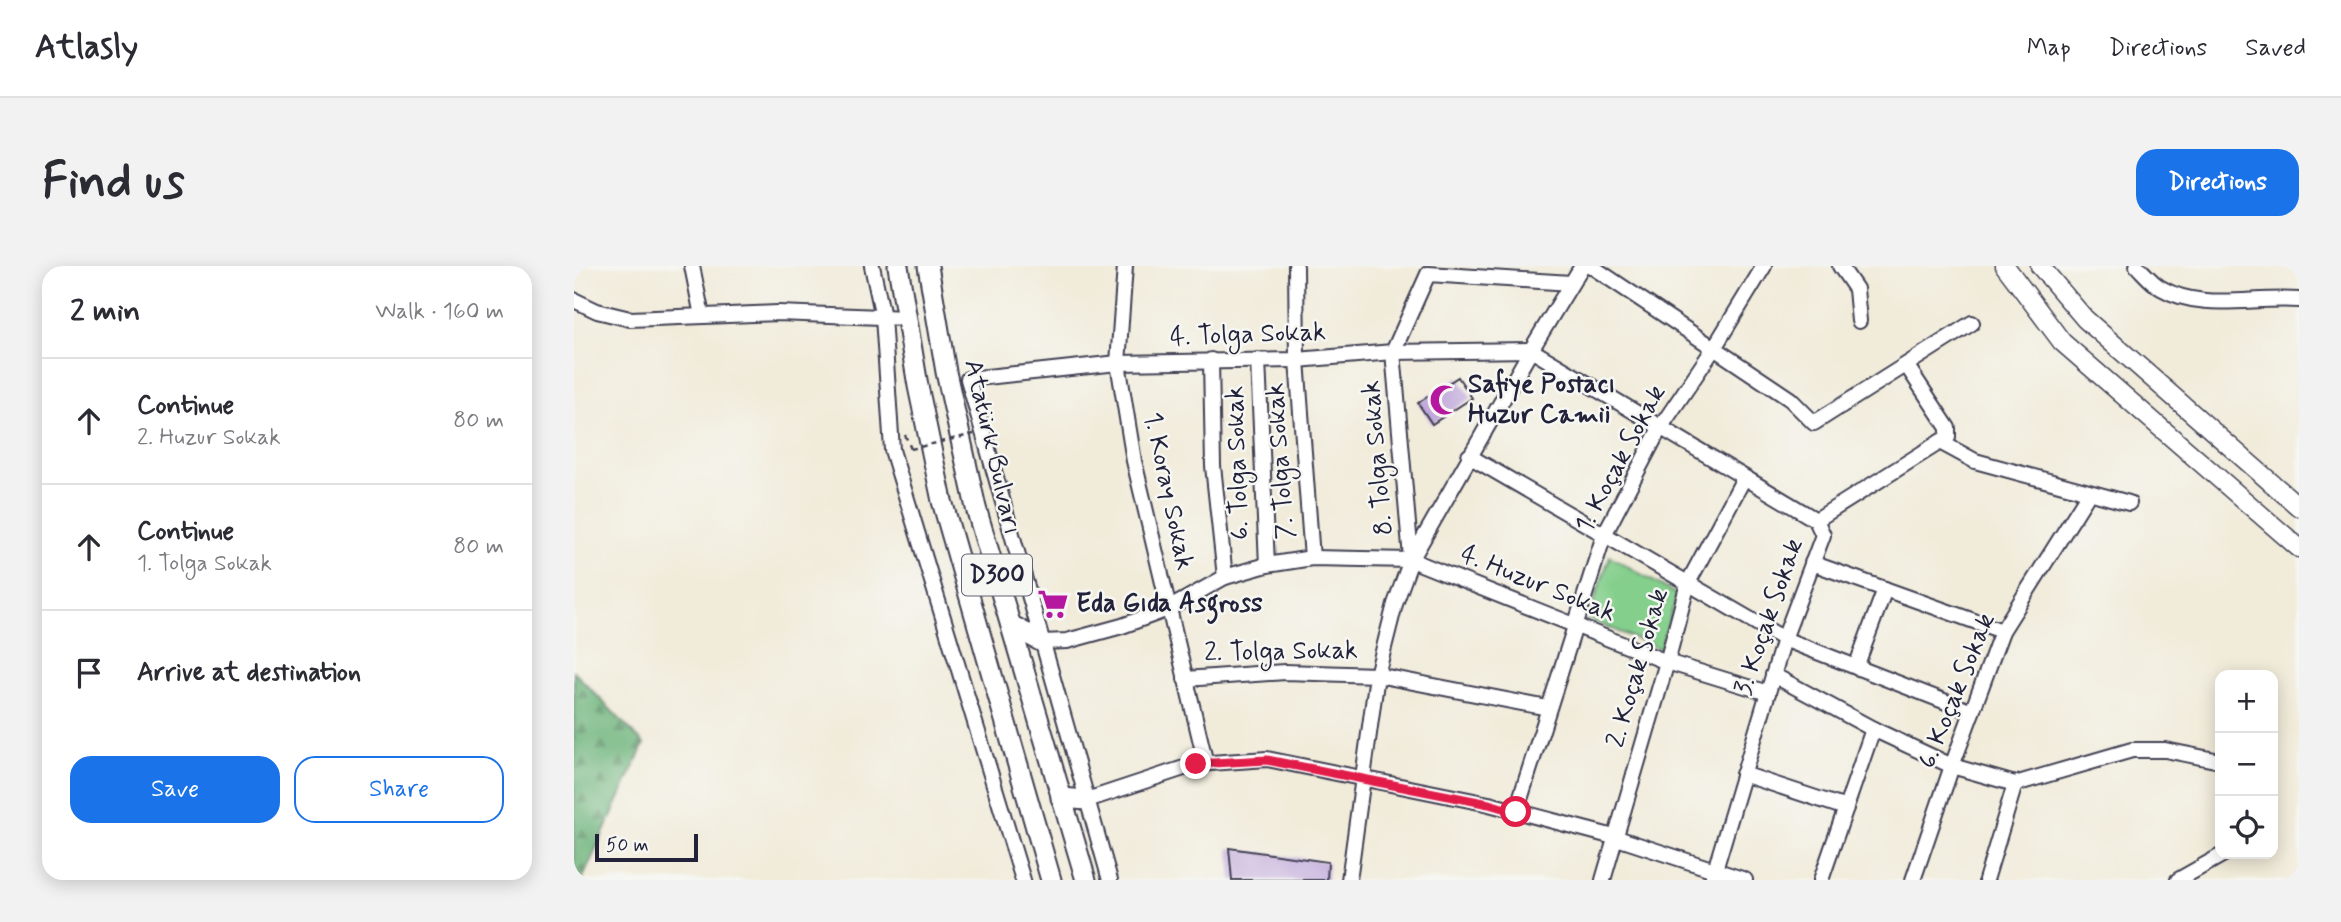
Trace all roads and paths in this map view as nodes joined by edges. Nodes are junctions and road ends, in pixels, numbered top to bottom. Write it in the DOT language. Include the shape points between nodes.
graph roads {
  1 [pos="692,266"];
  2 [pos="872,266"];
  3 [pos="898,266"];
  4 [pos="928,266"];
  5 [pos="1125,266"];
  6 [pos="1296,266"];
  7 [pos="1582,266"];
  8 [pos="1591,266"];
  9 [pos="1764,266"];
  10 [pos="1840,266"];
  11 [pos="2005,266"];
  12 [pos="2040,266"];
  13 [pos="2137,266"];
  14 [pos="1571,283"];
  15 [pos="574,300"];
  16 [pos="2299,300"];
  17 [pos="702,316"];
  18 [pos="883,317"];
  19 [pos="907,318"];
  20 [pos="1859,321"];
  21 [pos="1972,323"];
  22 [pos="1714,348"];
  23 [pos="1531,350"];
  24 [pos="1393,352"];
  25 [pos="1211,360"];
  26 [pos="1258,360"];
  27 [pos="1297,360"];
  28 [pos="1118,362"];
  29 [pos="1907,366"];
  30 [pos="946,372"];
  31 [pos="968,379"];
  32 [pos="1660,428"];
  33 [pos="974,434"];
  34 [pos="1940,442"];
  35 [pos="911,449"];
  36 [pos="1469,456"];
  37 [pos="1744,478"];
  38 [pos="2089,493"];
  39 [pos="2129,503"];
  40 [pos="2299,507"];
  41 [pos="1816,520"];
  42 [pos="1604,535"];
  43 [pos="2299,548"];
  44 [pos="1312,558"];
  45 [pos="1411,560"];
  46 [pos="1812,564"];
  47 [pos="1267,565"];
  48 [pos="1225,576"];
  49 [pos="1688,583"];
  50 [pos="1885,589"];
  51 [pos="1168,610"];
  52 [pos="1011,625"];
  53 [pos="1575,625"];
  54 [pos="2002,631"];
  55 [pos="1784,639"];
  56 [pos="1042,642"];
  57 [pos="1667,662"];
  58 [pos="1856,667"];
  59 [pos="1377,675"];
  60 [pos="1773,675"];
  61 [pos="1185,679"];
  62 [pos="1768,693"];
  63 [pos="1548,708"];
  64 [pos="1972,712"];
  65 [pos="1873,729"];
  66 [pos="2215,760"];
  67 [pos="1206,764"];
  68 [pos="1952,766"];
  69 [pos="1743,774"];
  70 [pos="1363,780"];
  71 [pos="2015,784"];
  72 [pos="1061,798"];
  73 [pos="1087,800"];
  74 [pos="1846,808"];
  75 [pos="1516,812"];
  76 [pos="1614,837"];
  77 [pos="2215,859"];
  78 [pos="1713,875"];
  79 [pos="1023,880"];
  80 [pos="1051,880"];
  81 [pos="1086,880"];
  82 [pos="1110,880"];
  83 [pos="1349,880"];
  84 [pos="1603,880"];
  85 [pos="1745,880"];
  86 [pos="1821,880"];
  87 [pos="1913,880"];
  88 [pos="1986,880"];
  89 [pos="2178,880"];
  1 -- 17 [label="street"];
  2 -- 18 [label="street"];
  3 -- 19 [label="highway, D300"];
  4 -- 30 [label="highway, Atatürk Bulvarı / D300"];
  5 -- 28 [label="street, 1. Koray Sokak"];
  6 -- 27 [label="street, 7. Tolga Sokak"];
  7 -- 14 [label="street"];
  8 -- 22 [label="street"];
  9 -- 22 [label="street, 1. Koçak Sokak"];
  10 -- 20 [label="street" via="1856,289"];
  11 -- 43 [label="main road" via="2062,342"];
  12 -- 40 [label="main road" via="2085,319"];
  13 -- 16 [label="street" via="2160,288 2196,302"];
  14 -- 23 [label="street"];
  14 -- 24 [label="street" via="1428,274"];
  15 -- 17 [label="street" via="630,319"];
  17 -- 18 [label="street"];
  18 -- 19 [label="street"];
  18 -- 79 [label="street" via="892,450"];
  19 -- 80 [label="highway, D300" via="942,501"];
  21 -- 29 [label="street"];
  22 -- 29 [label="street" via="1790,399 1814,423"];
  22 -- 32 [label="street, 1. Koçak Sokak"];
  23 -- 24 [label="street, 4. Tolga Sokak"];
  23 -- 32 [label="street"];
  23 -- 36 [label="street"];
  24 -- 27 [label="street, 4. Tolga Sokak"];
  24 -- 45 [label="street, 8. Tolga Sokak"];
  25 -- 26 [label="street, 4. Tolga Sokak"];
  25 -- 28 [label="street, 4. Tolga Sokak"];
  25 -- 48 [label="street" via="1213,466"];
  26 -- 27 [label="street, 4. Tolga Sokak"];
  26 -- 47 [label="street, 6. Tolga Sokak"];
  27 -- 44 [label="street, 7. Tolga Sokak"];
  28 -- 31 [label="street, 4. Tolga Sokak"];
  28 -- 51 [label="street, 1. Koray Sokak" via="1134,461"];
  29 -- 34 [label="street" via="1948,428 1948,437"];
  30 -- 31 [label="highway"];
  30 -- 52 [label="highway, Atatürk Bulvarı / D300" via="976,508"];
  31 -- 56 [label="street"];
  32 -- 37 [label="street"];
  32 -- 42 [label="street, 1. Koçak Sokak"];
  33 -- 35 [label="path, bridge"];
  34 -- 38 [label="street" via="1975,461"];
  34 -- 41 [label="street, 3. Koçak Sokak"];
  36 -- 42 [label="street"];
  36 -- 45 [label="street"];
  37 -- 41 [label="street"];
  37 -- 49 [label="street, 2. Koçak Sokak"];
  38 -- 39 [label="street"];
  38 -- 54 [label="street, 6. Koçak Sokak"];
  41 -- 46 [label="street, 3. Koçak Sokak" via="1822,535"];
  42 -- 49 [label="street"];
  42 -- 53 [label="street, 1. Koçak Sokak"];
  44 -- 45 [label="street"];
  44 -- 47 [label="street"];
  45 -- 53 [label="street, 4. Huzur Sokak"];
  45 -- 59 [label="street"];
  46 -- 50 [label="street"];
  46 -- 55 [label="street, 3. Koçak Sokak"];
  47 -- 48 [label="street"];
  48 -- 51 [label="street"];
  49 -- 55 [label="street"];
  49 -- 57 [label="street, 2. Koçak Sokak"];
  50 -- 54 [label="street"];
  50 -- 58 [label="street"];
  51 -- 56 [label="street" via="1067,641"];
  51 -- 61 [label="street, 1. Koray Sokak"];
  52 -- 56 [label="highway"];
  52 -- 72 [label="highway, Atatürk Bulvarı / D300"];
  53 -- 57 [label="street, 4. Huzur Sokak"];
  53 -- 63 [label="street, 1. Koçak Sokak"];
  54 -- 64 [label="street, 6. Koçak Sokak"];
  55 -- 58 [label="street"];
  55 -- 60 [label="street, 3. Koçak Sokak"];
  56 -- 73 [label="street"];
  57 -- 62 [label="street, 4. Huzur Sokak"];
  57 -- 76 [label="street, 2. Koçak Sokak"];
  58 -- 64 [label="street"];
  59 -- 61 [label="street, 2. Tolga Sokak" via="1285,671"];
  59 -- 63 [label="street, 2. Tolga Sokak"];
  59 -- 70 [label="street"];
  60 -- 62 [label="street, 3. Koçak Sokak"];
  60 -- 65 [label="street"];
  61 -- 67 [label="street, 1. Koray Sokak"];
  62 -- 69 [label="street, 3. Koçak Sokak"];
  63 -- 75 [label="street, 1. Koçak Sokak"];
  64 -- 68 [label="street, 6. Koçak Sokak"];
  65 -- 68 [label="street"];
  65 -- 74 [label="street"];
  66 -- 71 [label="street" via="2165,750 2132,750"];
  67 -- 70 [label="street" via="1267,760"];
  67 -- 73 [label="street"];
  68 -- 71 [label="street"];
  68 -- 87 [label="street, 6. Koçak Sokak"];
  69 -- 74 [label="street"];
  69 -- 78 [label="street, 3. Koçak Sokak"];
  70 -- 75 [label="street"];
  70 -- 83 [label="street"];
  71 -- 88 [label="street"];
  72 -- 73 [label="highway"];
  72 -- 81 [label="highway, Atatürk Bulvarı / D300"];
  73 -- 82 [label="street"];
  74 -- 86 [label="street"];
  75 -- 76 [label="street"];
  76 -- 78 [label="street"];
  76 -- 84 [label="street, 2. Koçak Sokak"];
  77 -- 89 [label="street"];
  78 -- 85 [label="street"];
}
